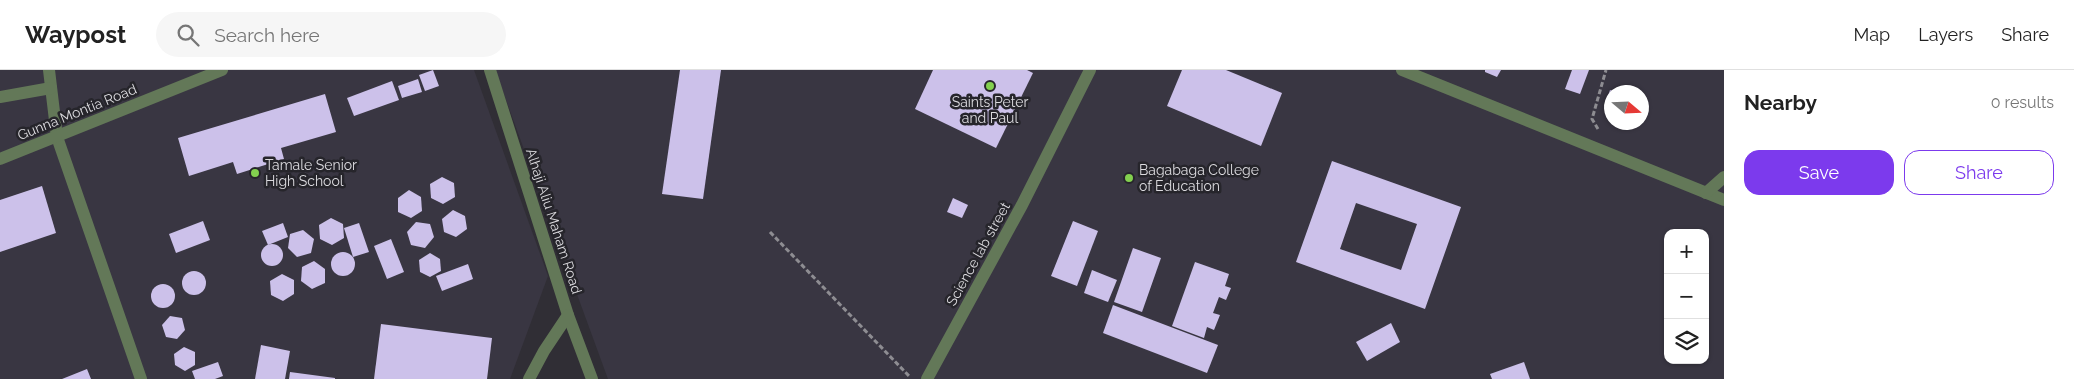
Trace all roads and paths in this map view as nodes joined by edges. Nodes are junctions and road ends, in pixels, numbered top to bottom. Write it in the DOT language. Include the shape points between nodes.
graph roads {
  1 [pos="49,70"];
  2 [pos="222,70"];
  3 [pos="490,70"];
  4 [pos="1090,70"];
  5 [pos="1402,70"];
  6 [pos="1606,70"];
  7 [pos="51,88"];
  8 [pos="0,96"];
  9 [pos="57,137"];
  10 [pos="1613,156"];
  11 [pos="0,159"];
  12 [pos="1724,177"];
  13 [pos="1706,193"];
  14 [pos="1724,200"];
  15 [pos="770,232"];
  16 [pos="568,315"];
  17 [pos="141,379"];
  18 [pos="529,379"];
  19 [pos="592,379"];
  20 [pos="912,379"];
  21 [pos="927,379"];
  1 -- 7 [label="street"];
  2 -- 9 [label="street, Gunna Montia Road"];
  3 -- 16 [label="street, Alhaji Aliu Maham Road"];
  4 -- 21 [label="street, Science lab street"];
  5 -- 10 [label="street"];
  6 -- 10 [label="path" via="1592,118"];
  7 -- 8 [label="street"];
  7 -- 9 [label="street"];
  9 -- 11 [label="street, Gunna Montia Road"];
  9 -- 17 [label="street"];
  10 -- 13 [label="street"];
  12 -- 13 [label="street"];
  13 -- 14 [label="street"];
  15 -- 20 [label="path"];
  16 -- 18 [label="street"];
  16 -- 19 [label="street, Alhaji Aliu Maham Road"];
}
